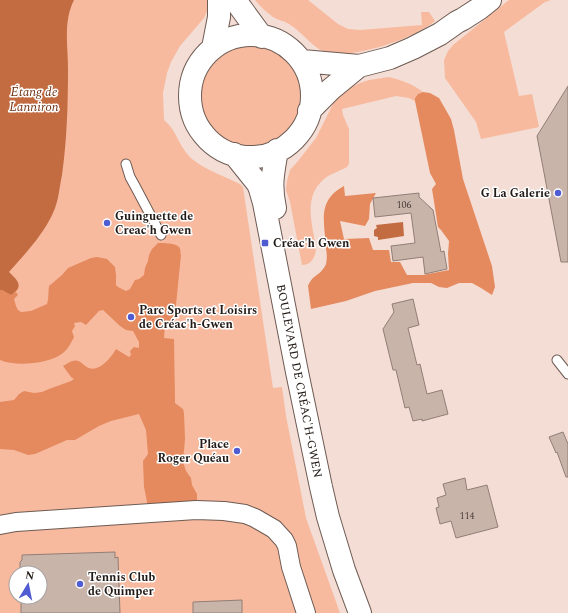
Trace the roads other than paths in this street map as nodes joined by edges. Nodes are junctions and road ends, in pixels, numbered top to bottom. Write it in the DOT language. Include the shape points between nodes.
graph roads {
  1 [pos="219,0"];
  2 [pos="235,0"];
  3 [pos="475,0"];
  4 [pos="490,0"];
  5 [pos="457,22"];
  6 [pos="262,36"];
  7 [pos="213,48"];
  8 [pos="302,61"];
  9 [pos="359,66"];
  10 [pos="309,111"];
  11 [pos="277,150"];
  12 [pos="234,154"];
  13 [pos="126,164"];
  14 [pos="161,235"];
  15 [pos="557,360"];
  16 [pos="568,374"];
  17 [pos="0,525"];
  18 [pos="306,613"];
  19 [pos="360,613"];
  20 [pos="371,613"];
  1 -- 7 [label="street" via="219,17"];
  2 -- 6 [label="street"];
  3 -- 5 [label="street"];
  4 -- 5 [label="street"];
  5 -- 9 [label="street" via="414,48 390,58"];
  6 -- 7 [label="street" via="243,36 227,40"];
  6 -- 8 [label="street" via="283,45"];
  7 -- 12 [label="street" via="204,57 192,79 190,105 194,121 205,136 216,146"];
  8 -- 9 [label="street"];
  8 -- 10 [label="street" via="310,85"];
  9 -- 10 [label="street"];
  10 -- 11 [label="street" via="304,125 296,136"];
  11 -- 12 [label="street" via="256,157"];
  11 -- 20 [label="street, BOULEVARD DE CRÉAC'H-GWEN" via="272,191 328,472 350,555"];
  12 -- 19 [label="street, BOULEVARD DE CRÉAC'H-GWEN" via="258,184 263,198 328,517"];
  13 -- 14 [label="lane" via="132,181"];
  15 -- 16 [label="lane"];
  17 -- 18 [label="street" via="196,510 245,514 274,529 284,540 290,568"];
}
